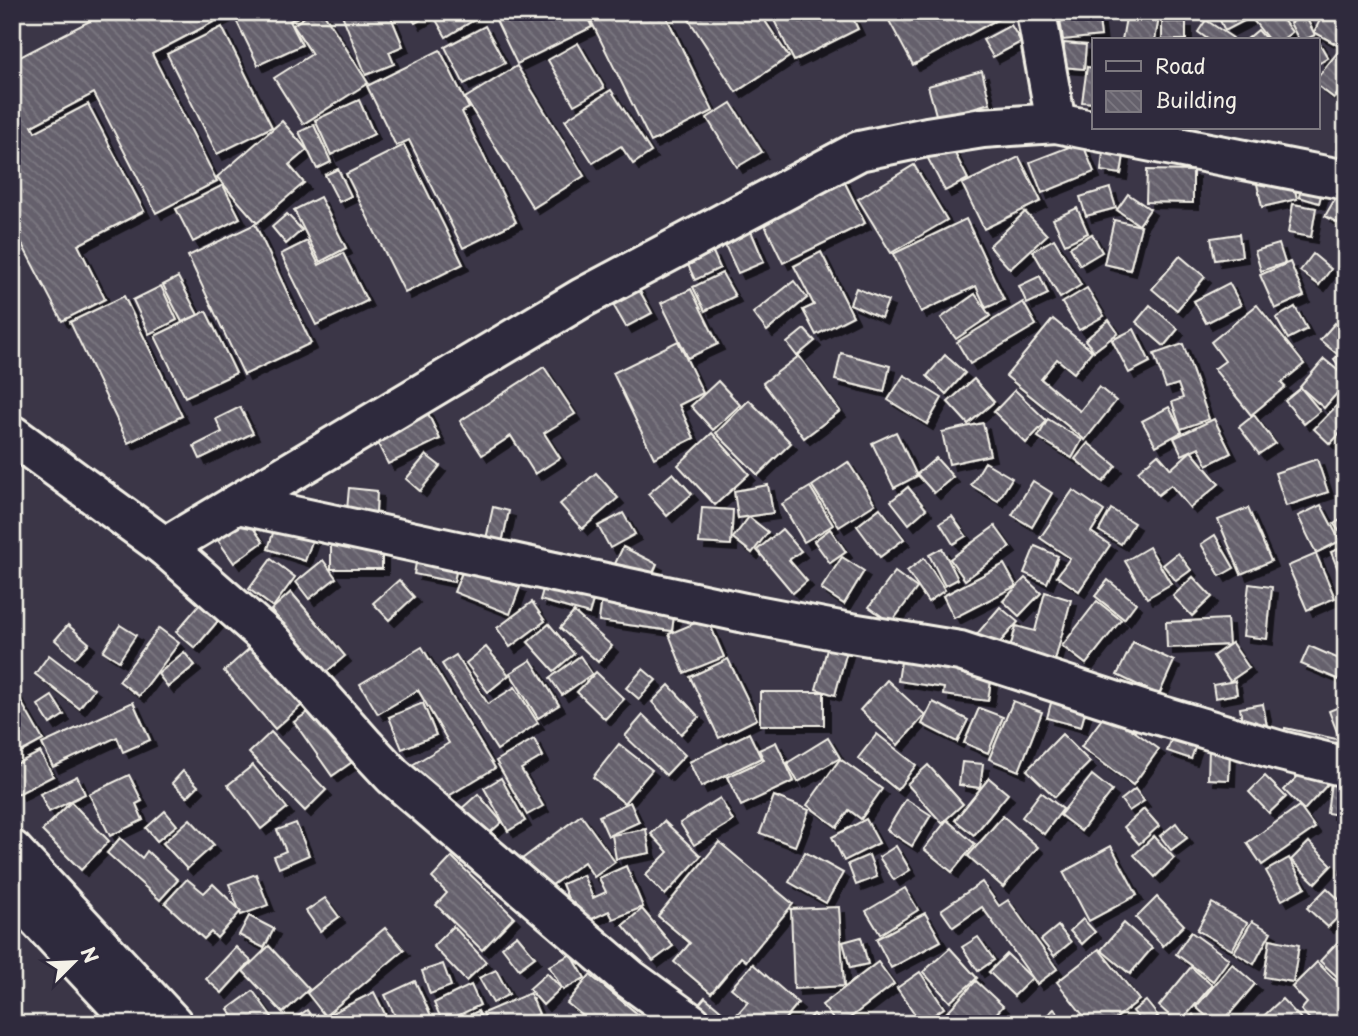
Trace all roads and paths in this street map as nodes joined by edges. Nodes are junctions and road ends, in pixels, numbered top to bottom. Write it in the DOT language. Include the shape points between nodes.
graph roads {
  1 [pos="1036,12"];
  2 [pos="1056,123"];
  3 [pos="1346,180"];
  4 [pos="12,435"];
  5 [pos="237,504"];
  6 [pos="165,547"];
  7 [pos="1346,766"];
  8 [pos="12,850"];
  9 [pos="12,891"];
  10 [pos="136,1024"];
  11 [pos="173,1024"];
  12 [pos="692,1024"];
  1 -- 2 [label="main road"];
  2 -- 3 [label="main road"];
  2 -- 5 [label="main road" via="927,136 859,151 582,298"];
  4 -- 6 [label="main road"];
  5 -- 6 [label="main road"];
  5 -- 7 [label="main road" via="745,613 960,651 1155,714"];
  6 -- 12 [label="main road" via="271,641 393,776 630,979"];
  8 -- 11 [label="main road"];
  9 -- 10 [label="main road"];
}
